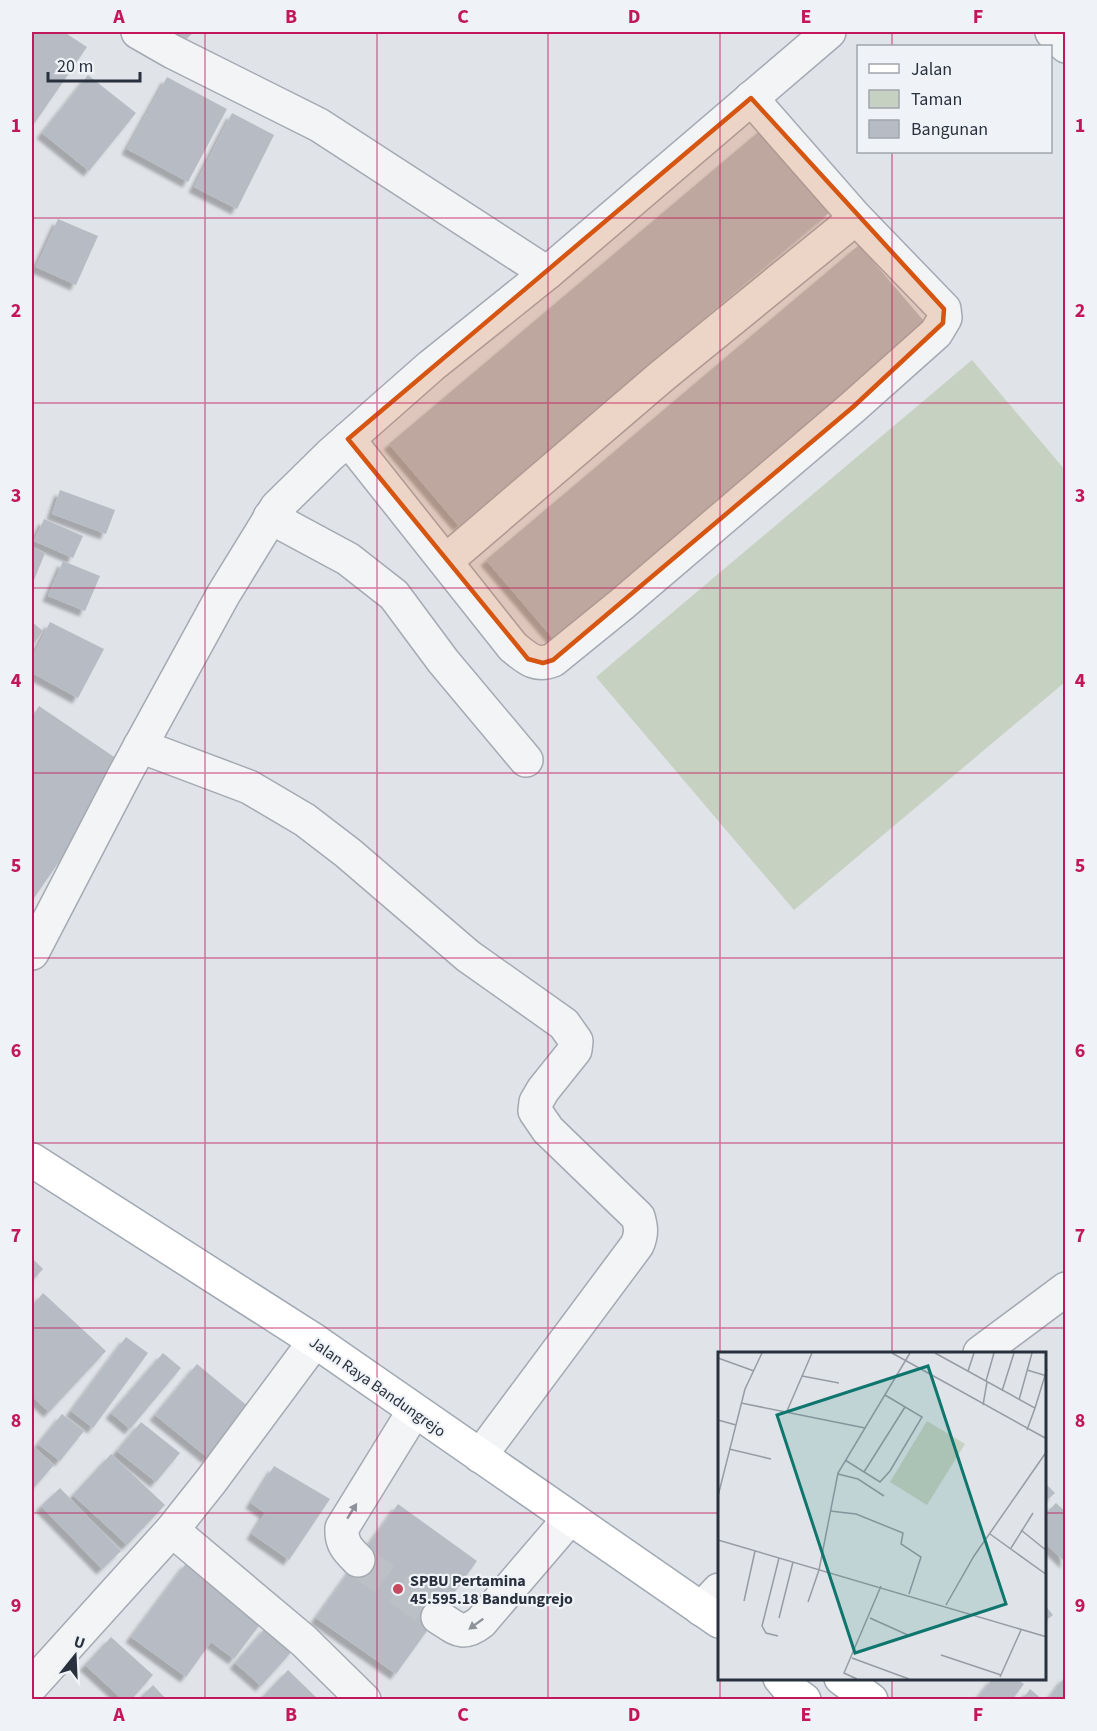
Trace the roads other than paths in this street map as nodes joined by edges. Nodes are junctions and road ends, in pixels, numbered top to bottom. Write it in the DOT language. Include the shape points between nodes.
graph roads {
  1 [pos="138,32"];
  2 [pos="829,32"];
  3 [pos="1052,32"];
  4 [pos="1065,46"];
  5 [pos="751,98"];
  6 [pos="856,218"];
  7 [pos="547,273"];
  8 [pos="348,438"];
  9 [pos="270,517"];
  10 [pos="446,561"];
  11 [pos="140,746"];
  12 [pos="526,760"];
  13 [pos="32,953"];
  14 [pos="32,1160"];
  15 [pos="1065,1289"];
  16 [pos="315,1341"];
  17 [pos="981,1352"];
  18 [pos="414,1411"];
  19 [pos="480,1456"];
  20 [pos="570,1518"];
  21 [pos="172,1530"];
  22 [pos="358,1560"];
  23 [pos="713,1607"];
  24 [pos="438,1617"];
  25 [pos="782,1680"];
  26 [pos="845,1680"];
  27 [pos="32,1685"];
  28 [pos="364,1700"];
  29 [pos="804,1700"];
  30 [pos="871,1700"];
  1 -- 7 [label="street" via="319,125"];
  2 -- 5 [label="street"];
  3 -- 4 [label="street"];
  5 -- 6 [label="street"];
  5 -- 7 [label="street"];
  6 -- 10 [label="street" via="662,376"];
  6 -- 10 [label="street" via="944,309 943,323 862,399 622,604 553,660 538,663 513,647"];
  7 -- 8 [label="street"];
  8 -- 9 [label="street"];
  8 -- 10 [label="street"];
  9 -- 11 [label="street"];
  9 -- 12 [label="street" via="348,559 394,595 443,662"];
  11 -- 13 [label="street"];
  11 -- 19 [label="street" via="249,787 304,820 468,956 564,1024 576,1041 575,1050 539,1096 535,1112 548,1130 638,1217 641,1237"];
  14 -- 16 [label="main road, Jalan Raya Bandungrejo"];
  15 -- 17 [label="street"];
  16 -- 18 [label="main road, Jalan Raya Bandungrejo"];
  16 -- 21 [label="street"];
  18 -- 19 [label="main road, Jalan Raya Bandungrejo"];
  22 -- 18 [label="street, one-way" via="344,1547 342,1528"];
  19 -- 20 [label="main road, Jalan Raya Bandungrejo"];
  20 -- 23 [label="main road, Jalan Raya Bandungrejo"];
  20 -- 24 [label="street, one-way" via="471,1630 459,1631"];
  21 -- 27 [label="street"];
  21 -- 28 [label="street" via="304,1641"];
  25 -- 29 [label="main road"];
  26 -- 30 [label="main road"];
}
